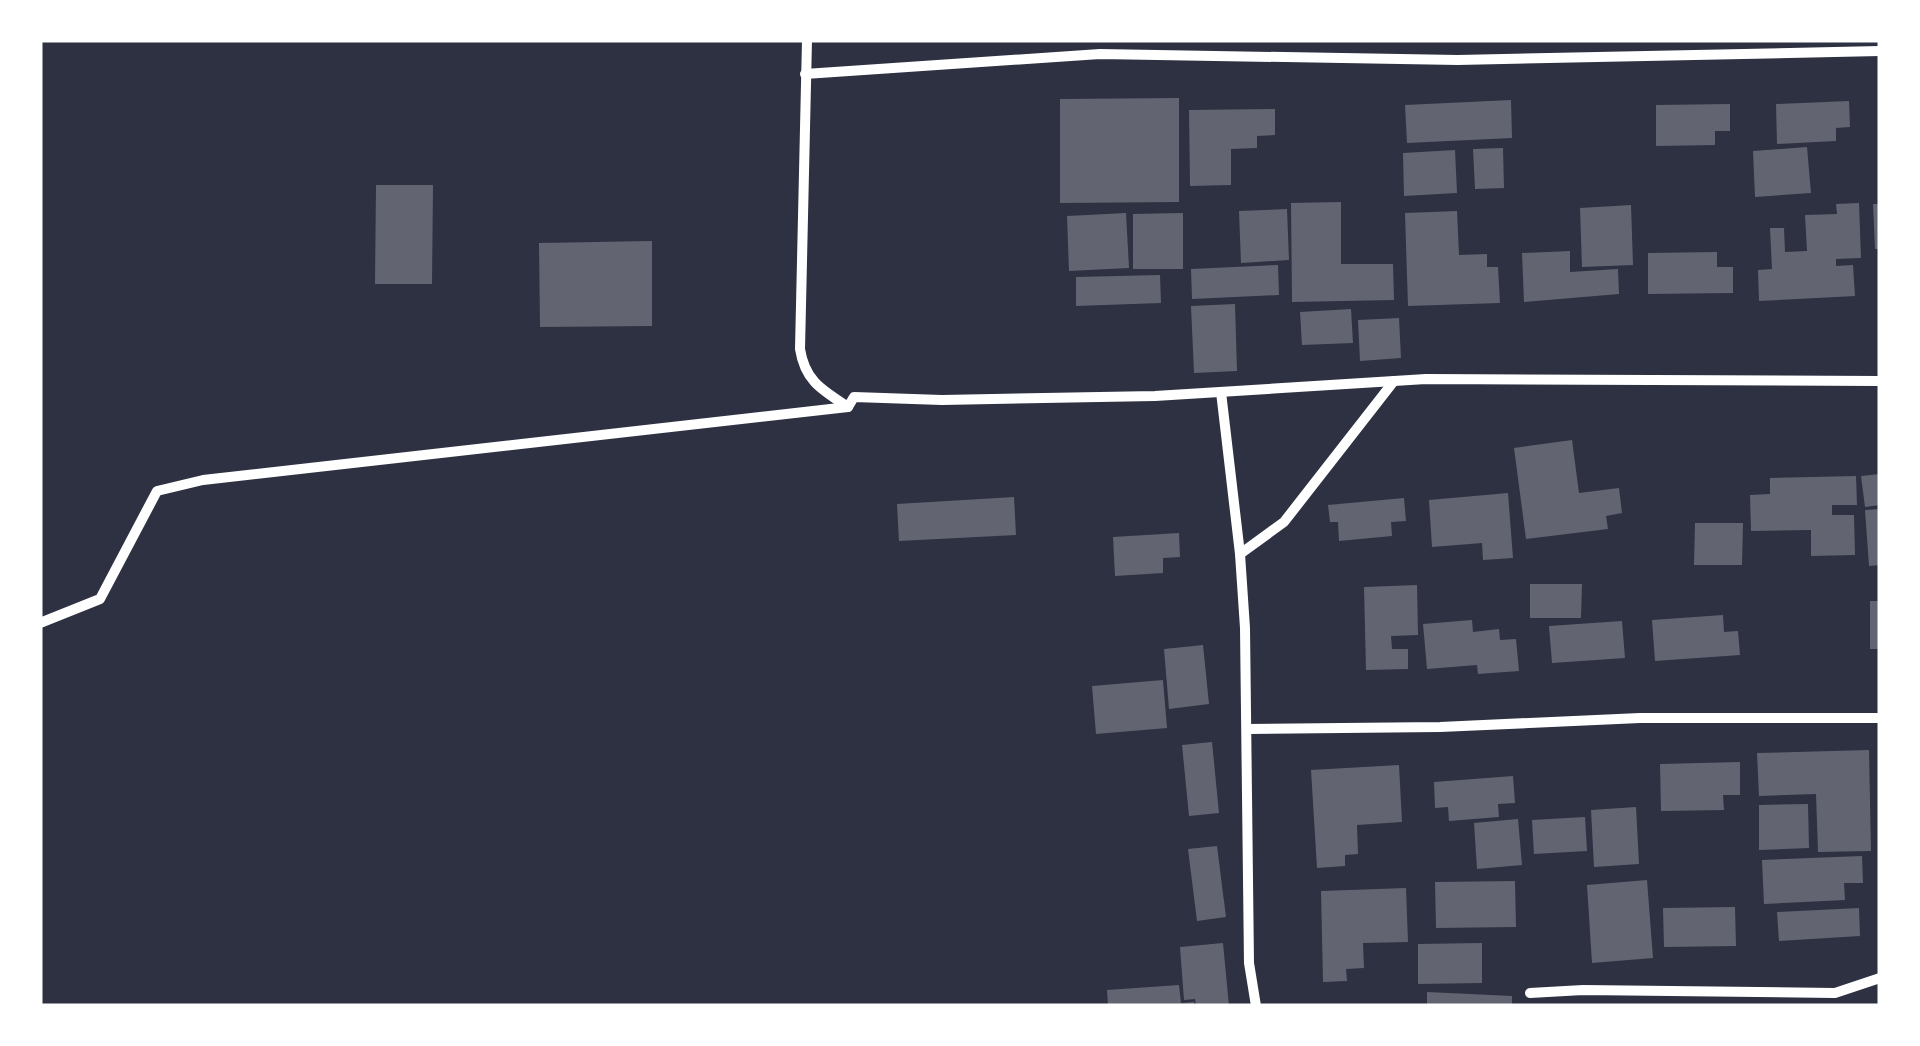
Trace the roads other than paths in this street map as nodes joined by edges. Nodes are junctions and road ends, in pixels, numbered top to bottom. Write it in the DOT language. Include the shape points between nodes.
graph roads {
  1 [pos="806,40"];
  2 [pos="1100,40"];
  3 [pos="1880,51"];
  4 [pos="1100,54"];
  5 [pos="805,74"];
  6 [pos="1394,381"];
  7 [pos="1880,381"];
  8 [pos="1220,392"];
  9 [pos="848,407"];
  10 [pos="1240,554"];
  11 [pos="40,624"];
  12 [pos="1880,718"];
  13 [pos="1248,729"];
  14 [pos="1880,978"];
  15 [pos="1530,992"];
  16 [pos="1256,1006"];
  1 -- 5 [label="street"];
  2 -- 4 [label="street"];
  3 -- 4 [label="street" via="1458,60"];
  4 -- 5 [label="street"];
  5 -- 9 [label="street" via="800,349 814,385"];
  6 -- 7 [label="street"];
  6 -- 8 [label="street"];
  6 -- 10 [label="street" via="1284,522"];
  8 -- 9 [label="street" via="854,397"];
  8 -- 10 [label="street"];
  9 -- 11 [label="street" via="204,480 157,491 100,600"];
  10 -- 13 [label="street"];
  12 -- 13 [label="street"];
  13 -- 16 [label="street" via="1248,963"];
  14 -- 15 [label="street" via="1835,993"];
}
